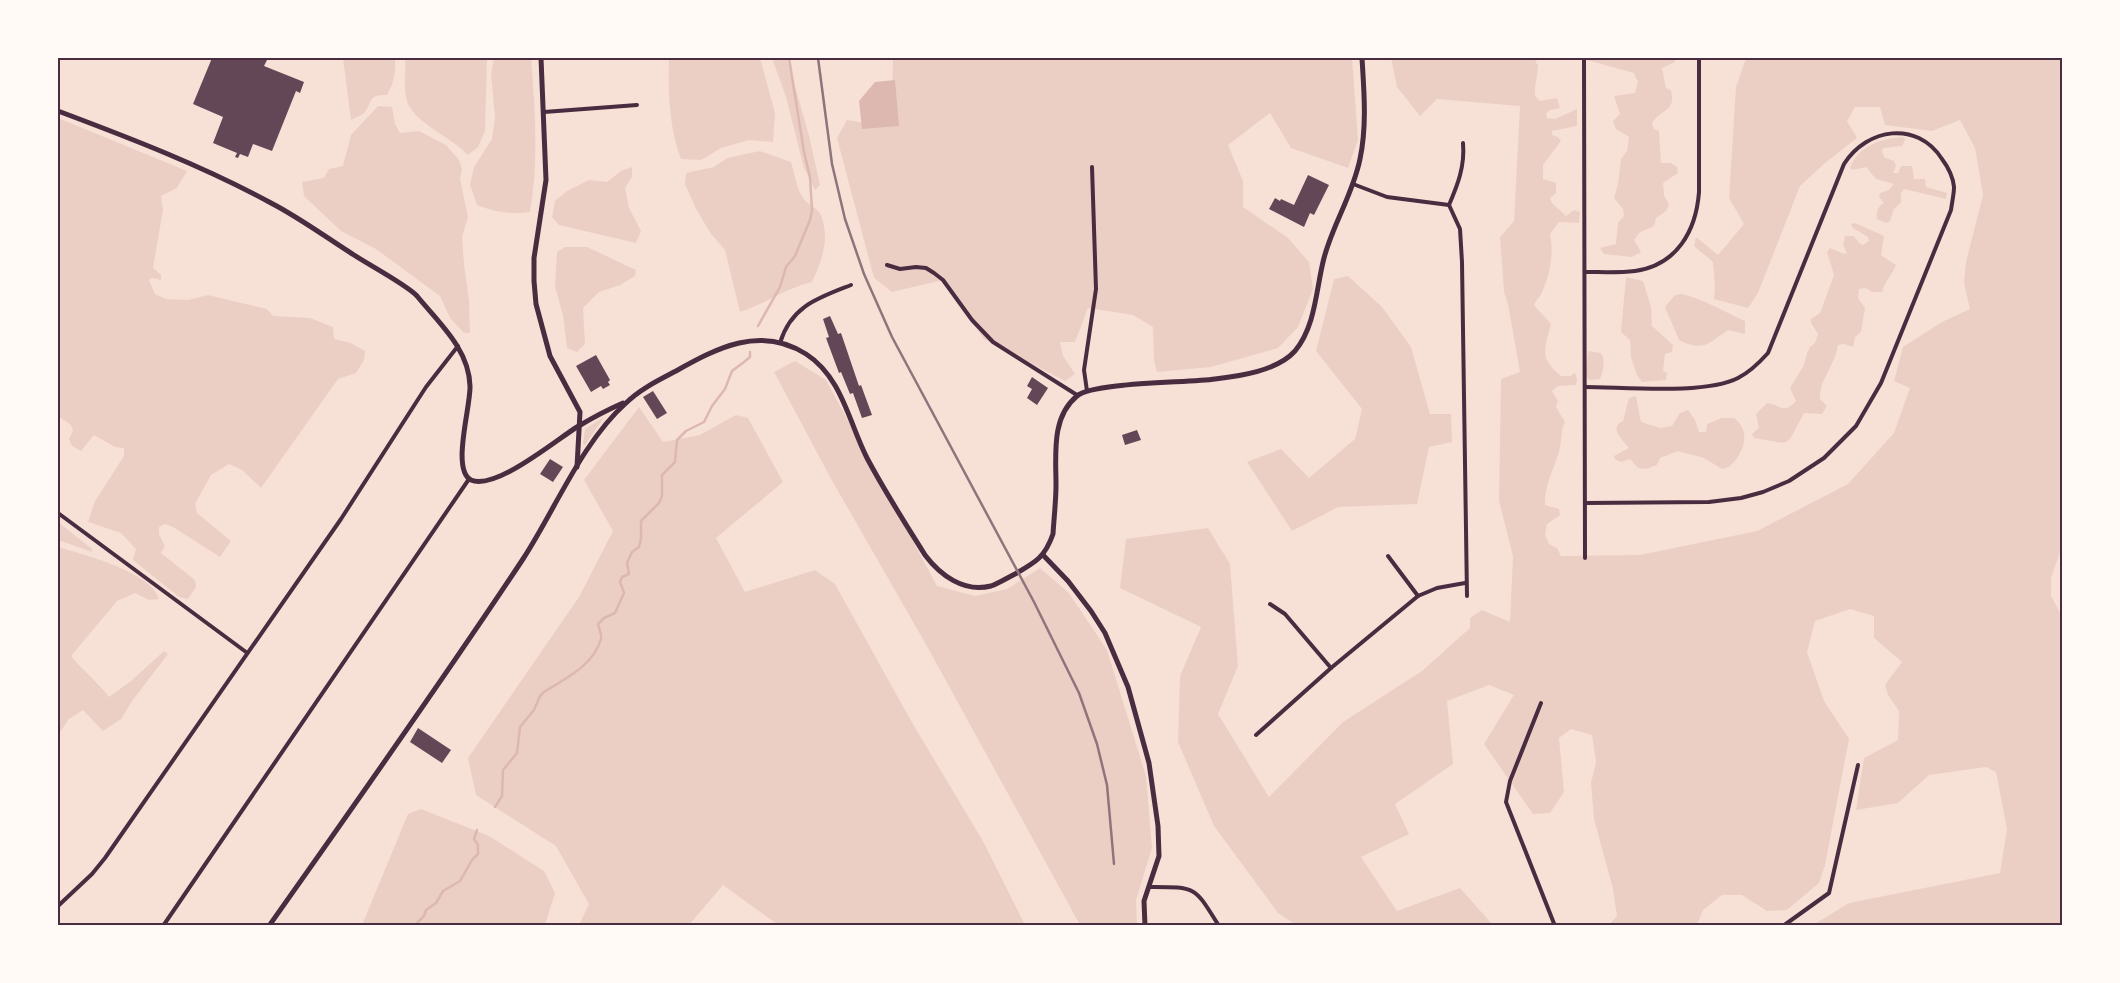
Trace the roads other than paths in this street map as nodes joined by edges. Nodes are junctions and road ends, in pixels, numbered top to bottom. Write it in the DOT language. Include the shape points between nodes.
graph roads {
  1 [pos="541,58"];
  2 [pos="1362,58"];
  3 [pos="1584,58"];
  4 [pos="1699,58"];
  5 [pos="637,105"];
  6 [pos="58,111"];
  7 [pos="544,112"];
  8 [pos="1463,143"];
  9 [pos="1092,167"];
  10 [pos="1353,184"];
  11 [pos="1449,205"];
  12 [pos="886,265"];
  13 [pos="1585,272"];
  14 [pos="851,285"];
  15 [pos="780,343"];
  16 [pos="458,346"];
  17 [pos="1585,387"];
  18 [pos="1087,391"];
  19 [pos="1077,396"];
  20 [pos="627,402"];
  21 [pos="580,425"];
  22 [pos="577,467"];
  23 [pos="469,479"];
  24 [pos="1585,503"];
  25 [pos="58,514"];
  26 [pos="1043,555"];
  27 [pos="1388,556"];
  28 [pos="1585,558"];
  29 [pos="1466,583"];
  30 [pos="1418,596"];
  31 [pos="1467,596"];
  32 [pos="1270,604"];
  33 [pos="246,652"];
  34 [pos="1331,668"];
  35 [pos="1541,703"];
  36 [pos="1256,734"];
  37 [pos="1858,766"];
  38 [pos="1150,887"];
  39 [pos="58,906"];
  40 [pos="163,926"];
  41 [pos="270,926"];
  42 [pos="1145,926"];
  43 [pos="1219,926"];
  44 [pos="1555,926"];
  45 [pos="1783,926"];
  1 -- 7 [label="street"];
  2 -- 10 [label="street" via="1364,135"];
  3 -- 13 [label="street"];
  4 -- 13 [label="street" via="1699,192 1691,232 1674,253 1656,265 1635,271"];
  5 -- 7 [label="street"];
  6 -- 16 [label="street" via="152,147 271,203 414,293"];
  7 -- 21 [label="street" via="546,180 534,258 536,304 550,356 580,412"];
  8 -- 11 [label="street" via="1464,161"];
  9 -- 18 [label="street" via="1096,289 1084,370"];
  10 -- 11 [label="street" via="1387,196"];
  10 -- 18 [label="street" via="1331,235 1303,341 1283,361 1265,369 1216,379"];
  11 -- 29 [label="street" via="1460,229 1462,262"];
  12 -- 19 [label="street" via="900,269 926,268 934,273 993,342"];
  13 -- 17 [label="street"];
  14 -- 15 [label="street" via="794,314"];
  15 -- 20 [label="street" via="762,340 728,344 660,379"];
  15 -- 26 [label="street" via="806,354 834,383 858,441 882,485 932,564 944,575 961,585 984,587 1034,564"];
  16 -- 23 [label="street" via="469,372 470,400 461,455 463,473"];
  16 -- 33 [label="street" via="426,387 341,519"];
  17 -- 24 [label="street"];
  17 -- 24 [label="street" via="1698,388 1720,385 1754,368 1768,353 1849,156 1872,138 1898,133 1922,139 1939,153 1954,187 1950,210 1882,383 1856,426 1840,444 1791,480 1741,498 1706,502"];
  18 -- 19 [label="street"];
  19 -- 26 [label="street" via="1059,425 1053,534"];
  20 -- 21 [label="street"];
  20 -- 22 [label="street" via="604,426"];
  21 -- 22 [label="street"];
  21 -- 23 [label="street" via="498,477 477,482"];
  22 -- 41 [label="street" via="523,558"];
  23 -- 40 [label="street"];
  24 -- 28 [label="street"];
  25 -- 33 [label="street"];
  26 -- 38 [label="street" via="1091,611 1105,633 1128,688 1149,763 1158,826 1159,856"];
  27 -- 30 [label="street"];
  29 -- 30 [label="street" via="1437,588"];
  29 -- 31 [label="street"];
  30 -- 34 [label="street"];
  32 -- 34 [label="street" via="1285,614"];
  33 -- 39 [label="street" via="105,858"];
  34 -- 36 [label="street"];
  35 -- 44 [label="street" via="1510,781 1506,802"];
  37 -- 45 [label="street" via="1829,893"];
  38 -- 42 [label="street" via="1144,901"];
  38 -- 43 [label="street" via="1191,890 1200,895"];
}
